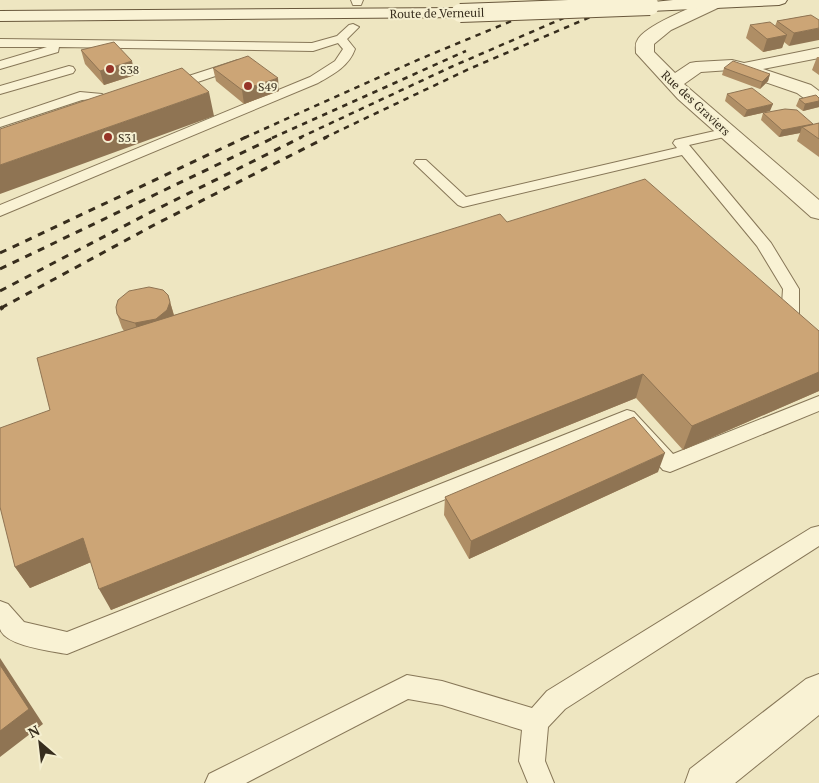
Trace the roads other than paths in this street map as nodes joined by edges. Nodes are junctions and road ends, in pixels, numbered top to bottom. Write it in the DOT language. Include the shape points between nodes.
graph roads {
  1 [pos="779,0"];
  2 [pos="716,3"];
  3 [pos="0,11"];
  4 [pos="186,14"];
  5 [pos="0,16"];
  6 [pos="353,27"];
  7 [pos="341,39"];
  8 [pos="0,43"];
  9 [pos="66,44"];
  10 [pos="290,46"];
  11 [pos="819,53"];
  12 [pos="0,65"];
  13 [pos="746,69"];
  14 [pos="69,70"];
  15 [pos="673,83"];
  16 [pos="164,89"];
  17 [pos="0,90"];
  18 [pos="819,100"];
  19 [pos="110,107"];
  20 [pos="0,122"];
  21 [pos="728,132"];
  22 [pos="685,150"];
  23 [pos="421,163"];
  24 [pos="0,211"];
  25 [pos="819,212"];
  26 [pos="819,348"];
  27 [pos="819,403"];
  28 [pos="819,536"];
  29 [pos="0,612"];
  30 [pos="819,693"];
  31 [pos="536,722"];
  32 [pos="712,781"];
  33 [pos="218,783"];
  34 [pos="541,783"];
  1 -- 2 [label="main road, Route de Verneuil"];
  2 -- 4 [label="main road, Route de Verneuil, bridge" via="460,12"];
  2 -- 15 [label="main road, Rue des Graviers" via="665,26 645,42 645,52"];
  3 -- 4 [label="main road, Route de Verneuil"];
  4 -- 5 [label="main road, Route de Verneuil"];
  6 -- 7 [label="lane"];
  7 -- 10 [label="lane" via="313,46"];
  7 -- 24 [label="lane" via="349,49 348,55 314,80"];
  8 -- 9 [label="lane"];
  9 -- 10 [label="lane"];
  9 -- 12 [label="lane"];
  10 -- 16 [label="lane"];
  11 -- 13 [label="main road"];
  13 -- 15 [label="main road" via="732,65 696,67"];
  13 -- 18 [label="main road" via="804,89"];
  14 -- 17 [label="lane"];
  15 -- 21 [label="main road, Rue des Graviers"];
  19 -- 20 [label="lane" via="94,94"];
  21 -- 22 [label="lane" via="680,143"];
  21 -- 25 [label="main road, Rue des Graviers"];
  22 -- 23 [label="lane" via="463,202"];
  22 -- 26 [label="lane" via="763,243 791,289 790,319"];
  27 -- 29 [label="lane" via="670,464 627,418 67,643 17,632"];
  28 -- 31 [label="lane" via="556,700"];
  30 -- 32 [label="main road"];
  31 -- 33 [label="lane" via="442,692 407,688"];
  31 -- 34 [label="lane" via="532,761"];
}
